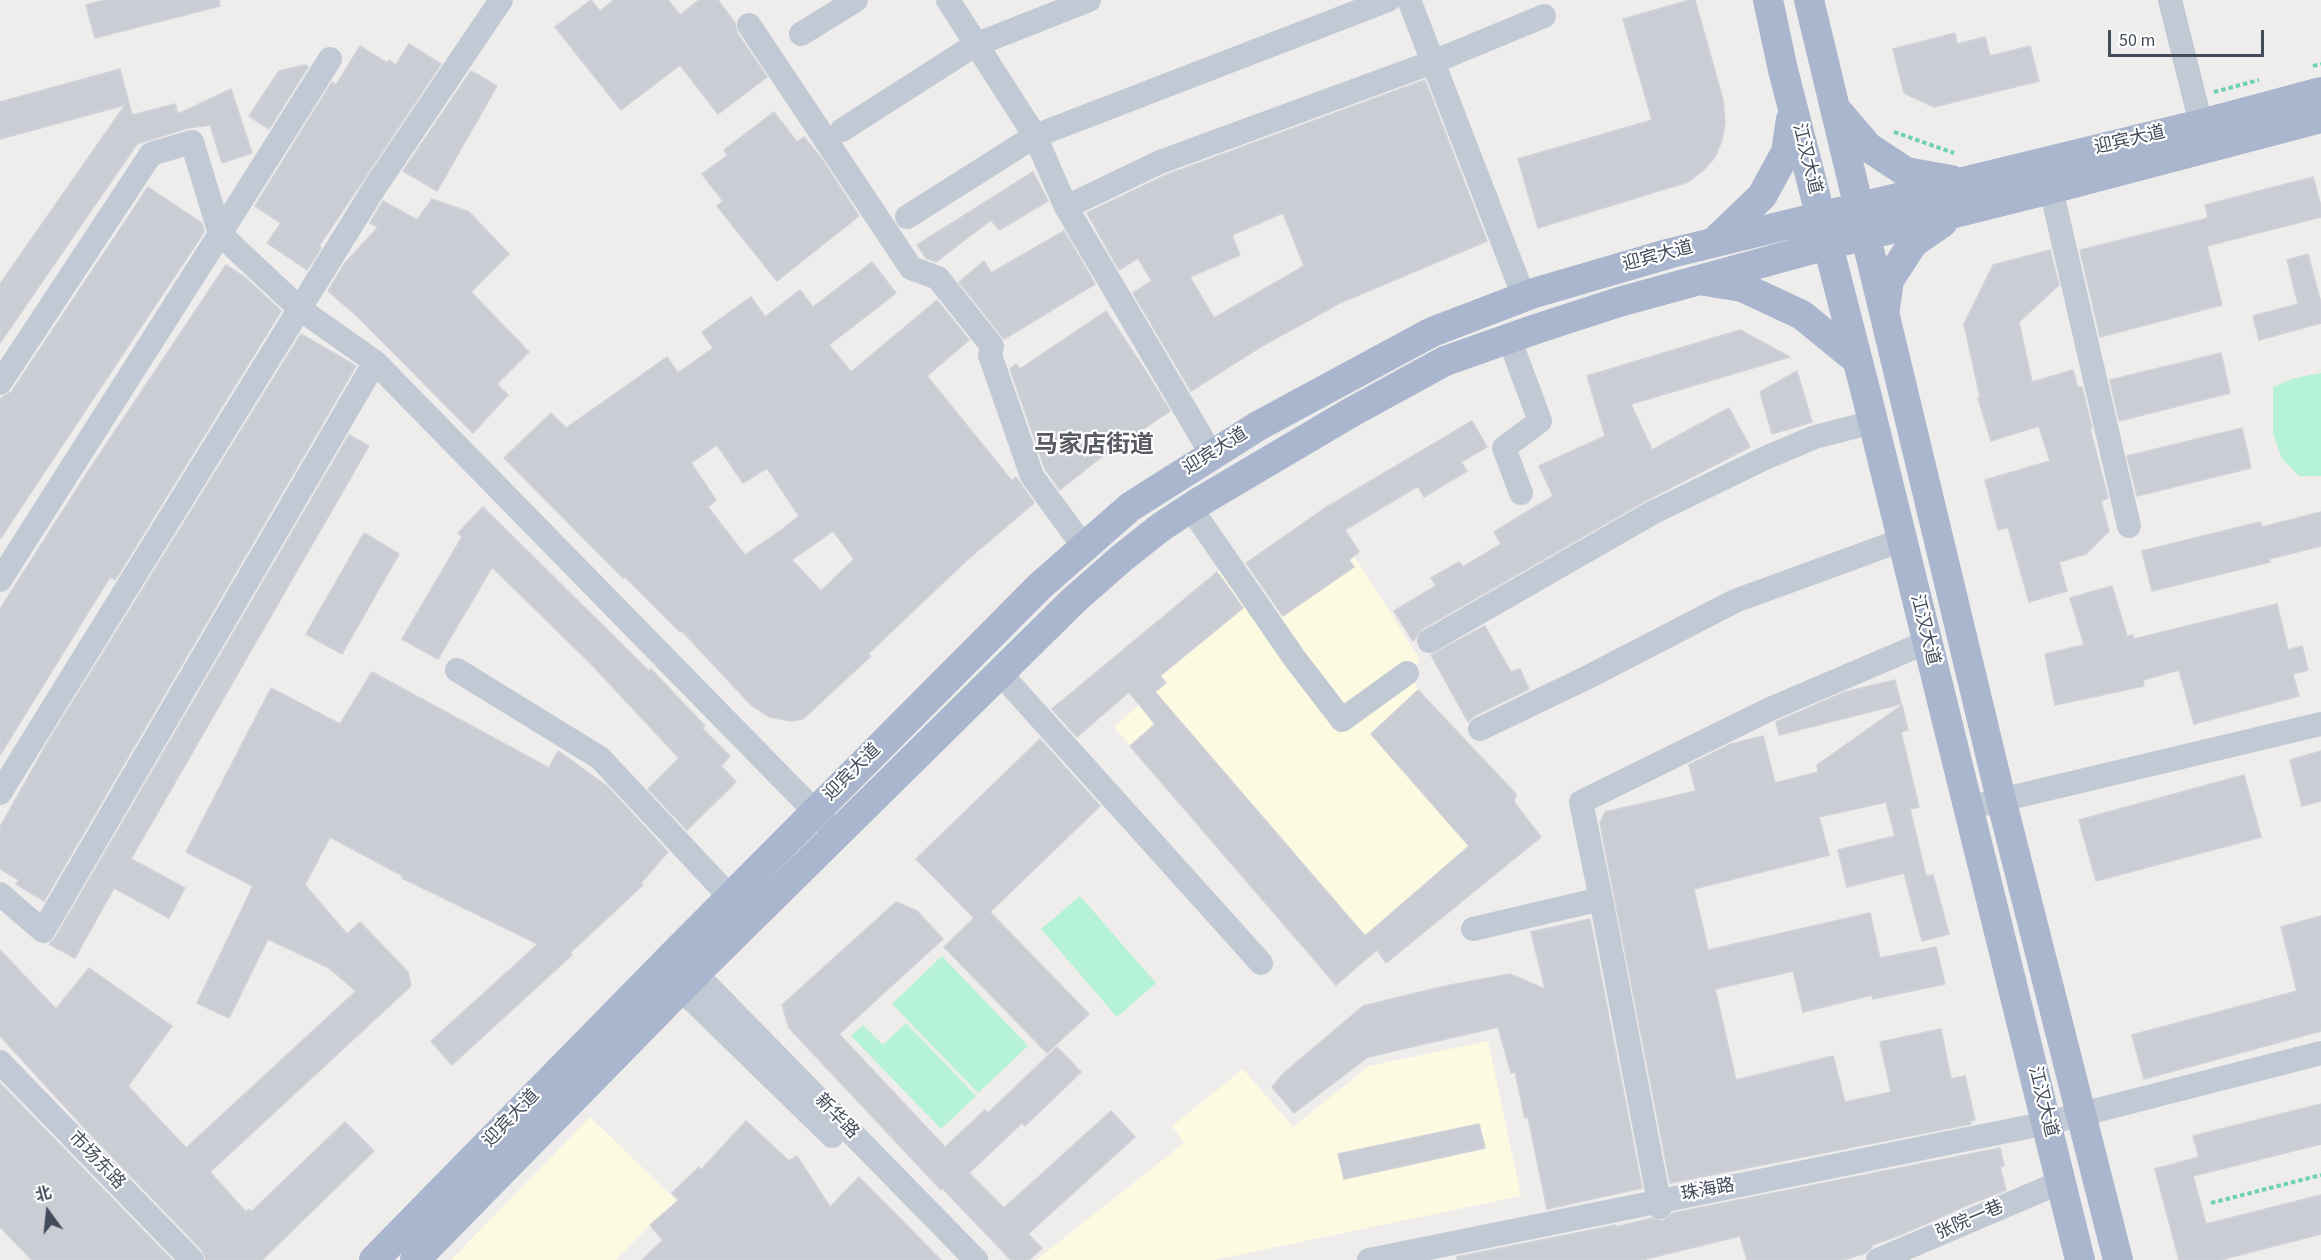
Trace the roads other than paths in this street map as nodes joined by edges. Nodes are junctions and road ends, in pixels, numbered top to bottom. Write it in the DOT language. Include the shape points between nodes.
graph roads {
  1 [pos="501,0"];
  2 [pos="856,0"];
  3 [pos="948,0"];
  4 [pos="1089,0"];
  5 [pos="1388,0"];
  6 [pos="1409,0"];
  7 [pos="1768,0"];
  8 [pos="1809,0"];
  9 [pos="2169,0"];
  10 [pos="1544,16"];
  11 [pos="749,25"];
  12 [pos="801,34"];
  13 [pos="975,45"];
  14 [pos="330,59"];
  15 [pos="1433,62"];
  16 [pos="2315,80"];
  17 [pos="1793,107"];
  18 [pos="1835,107"];
  19 [pos="2197,111"];
  20 [pos="2321,118"];
  21 [pos="842,130"];
  22 [pos="1035,136"];
  23 [pos="1963,169"];
  24 [pos="2051,189"];
  25 [pos="1066,207"];
  26 [pos="1858,207"];
  27 [pos="1957,213"];
  28 [pos="1820,216"];
  29 [pos="907,217"];
  30 [pos="220,234"];
  31 [pos="1866,237"];
  32 [pos="1713,242"];
  33 [pos="1827,245"];
  34 [pos="1699,280"];
  35 [pos="1524,297"];
  36 [pos="300,309"];
  37 [pos="1884,314"];
  38 [pos="1509,338"];
  39 [pos="1857,360"];
  40 [pos="375,362"];
  41 [pos="0,383"];
  42 [pos="1873,422"];
  43 [pos="1212,455"];
  44 [pos="1521,493"];
  45 [pos="1190,507"];
  46 [pos="2129,526"];
  47 [pos="1902,540"];
  48 [pos="1083,546"];
  49 [pos="0,580"];
  50 [pos="1429,641"];
  51 [pos="1927,642"];
  52 [pos="457,670"];
  53 [pos="1407,672"];
  54 [pos="1000,673"];
  55 [pos="2321,724"];
  56 [pos="1480,729"];
  57 [pos="1989,750"];
  58 [pos="1955,759"];
  59 [pos="0,793"];
  60 [pos="2001,799"];
  61 [pos="1967,808"];
  62 [pos="815,811"];
  63 [pos="837,834"];
  64 [pos="2011,839"];
  65 [pos="1977,847"];
  66 [pos="0,894"];
  67 [pos="730,897"];
  68 [pos="1601,899"];
  69 [pos="1473,929"];
  70 [pos="1261,963"];
  71 [pos="689,981"];
  72 [pos="2321,1053"];
  73 [pos="0,1062"];
  74 [pos="2082,1113"];
  75 [pos="2048,1127"];
  76 [pos="2062,1185"];
  77 [pos="1659,1204"];
  78 [pos="192,1260"];
  79 [pos="374,1260"];
  80 [pos="415,1260"];
  81 [pos="959,1260"];
  82 [pos="976,1260"];
  83 [pos="1369,1260"];
  84 [pos="1400,1260"];
  85 [pos="1878,1260"];
  86 [pos="1895,1260"];
  87 [pos="2080,1260"];
  88 [pos="2118,1260"];
  1 -- 36 [label="street" via="375,187"];
  2 -- 12 [label="street"];
  3 -- 13 [label="street"];
  4 -- 13 [label="street"];
  5 -- 22 [label="street"];
  6 -- 15 [label="street"];
  7 -- 17 [label="main road, 江汉大道"];
  8 -- 18 [label="main road, 江汉大道"];
  9 -- 19 [label="street"];
  10 -- 15 [label="street"];
  11 -- 48 [label="street" via="911,268 938,278 992,346 990,355 1032,476"];
  13 -- 21 [label="street"];
  13 -- 22 [label="street"];
  14 -- 30 [label="street"];
  15 -- 25 [label="street" via="1160,162"];
  15 -- 35 [label="street"];
  16 -- 19 [label="main road, 迎宾大道"];
  17 -- 28 [label="main road, 江汉大道"];
  17 -- 32 [label="main road" via="1786,152 1762,196"];
  18 -- 23 [label="main road" via="1868,147 1906,172"];
  18 -- 26 [label="main road, 江汉大道"];
  19 -- 23 [label="main road, 迎宾大道"];
  20 -- 24 [label="main road, 迎宾大道"];
  22 -- 25 [label="street"];
  22 -- 29 [label="street"];
  23 -- 26 [label="main road, 迎宾大道"];
  24 -- 27 [label="main road, 迎宾大道"];
  24 -- 46 [label="street"];
  25 -- 43 [label="street"];
  26 -- 28 [label="main road, 迎宾大道"];
  26 -- 31 [label="main road, 江汉大道"];
  27 -- 31 [label="main road, 迎宾大道"];
  27 -- 37 [label="main road" via="1913,243 1889,280"];
  28 -- 32 [label="main road, 迎宾大道"];
  28 -- 33 [label="main road, 江汉大道"];
  30 -- 36 [label="street"];
  30 -- 41 [label="street" via="192,142 151,154"];
  30 -- 49 [label="street"];
  31 -- 33 [label="main road, 迎宾大道"];
  31 -- 37 [label="main road, 江汉大道"];
  32 -- 35 [label="main road, 迎宾大道"];
  33 -- 34 [label="main road, 迎宾大道"];
  33 -- 39 [label="main road, 江汉大道"];
  34 -- 38 [label="main road, 迎宾大道"];
  34 -- 39 [label="main road" via="1742,287 1802,315"];
  35 -- 43 [label="main road, 迎宾大道" via="1432,332"];
  36 -- 40 [label="street"];
  36 -- 59 [label="street"];
  37 -- 57 [label="main road, 江汉大道"];
  38 -- 44 [label="street" via="1540,421 1504,448"];
  38 -- 45 [label="main road, 迎宾大道" via="1445,361"];
  39 -- 42 [label="main road, 江汉大道"];
  40 -- 62 [label="street"];
  40 -- 66 [label="street" via="43,931"];
  42 -- 47 [label="main road, 江汉大道"];
  42 -- 50 [label="street" via="1815,437 1652,513"];
  43 -- 48 [label="main road, 迎宾大道" via="1130,507"];
  45 -- 53 [label="street" via="1294,658 1342,720"];
  45 -- 54 [label="main road, 迎宾大道" via="1096,579"];
  47 -- 51 [label="main road, 江汉大道"];
  47 -- 56 [label="street" via="1735,601"];
  48 -- 62 [label="main road, 迎宾大道"];
  51 -- 58 [label="main road, 江汉大道"];
  51 -- 68 [label="street" via="1770,709 1581,802"];
  52 -- 67 [label="street" via="600,758"];
  54 -- 63 [label="main road, 迎宾大道"];
  54 -- 70 [label="street"];
  55 -- 60 [label="street"];
  57 -- 58 [label="main road" via="1984,763 1970,769 1962,768"];
  57 -- 60 [label="main road, 江汉大道"];
  58 -- 61 [label="main road, 江汉大道"];
  60 -- 61 [label="street"];
  60 -- 64 [label="main road, 江汉大道"];
  61 -- 65 [label="main road, 江汉大道"];
  62 -- 63 [label="street"];
  62 -- 67 [label="main road, 迎宾大道"];
  63 -- 71 [label="main road, 迎宾大道"];
  64 -- 65 [label="main road" via="2003,829 1995,827 1980,834"];
  64 -- 74 [label="main road, 江汉大道"];
  65 -- 75 [label="main road, 江汉大道"];
  67 -- 79 [label="main road, 迎宾大道"];
  68 -- 69 [label="street"];
  68 -- 77 [label="street"];
  71 -- 80 [label="main road, 迎宾大道"];
  71 -- 81 [label="street, 新华路"];
  71 -- 82 [label="street, 新华路"];
  72 -- 74 [label="street, 珠海路"];
  73 -- 78 [label="street, 市场东路"];
  74 -- 75 [label="street, 珠海路"];
  74 -- 88 [label="main road, 江汉大道"];
  75 -- 76 [label="main road, 江汉大道"];
  75 -- 77 [label="street, 珠海路"];
  76 -- 85 [label="street, 张院一巷"];
  76 -- 86 [label="street, 张院一巷"];
  76 -- 87 [label="main road, 江汉大道"];
  77 -- 83 [label="street, 珠海路"];
  77 -- 84 [label="street, 珠海路"];
}
